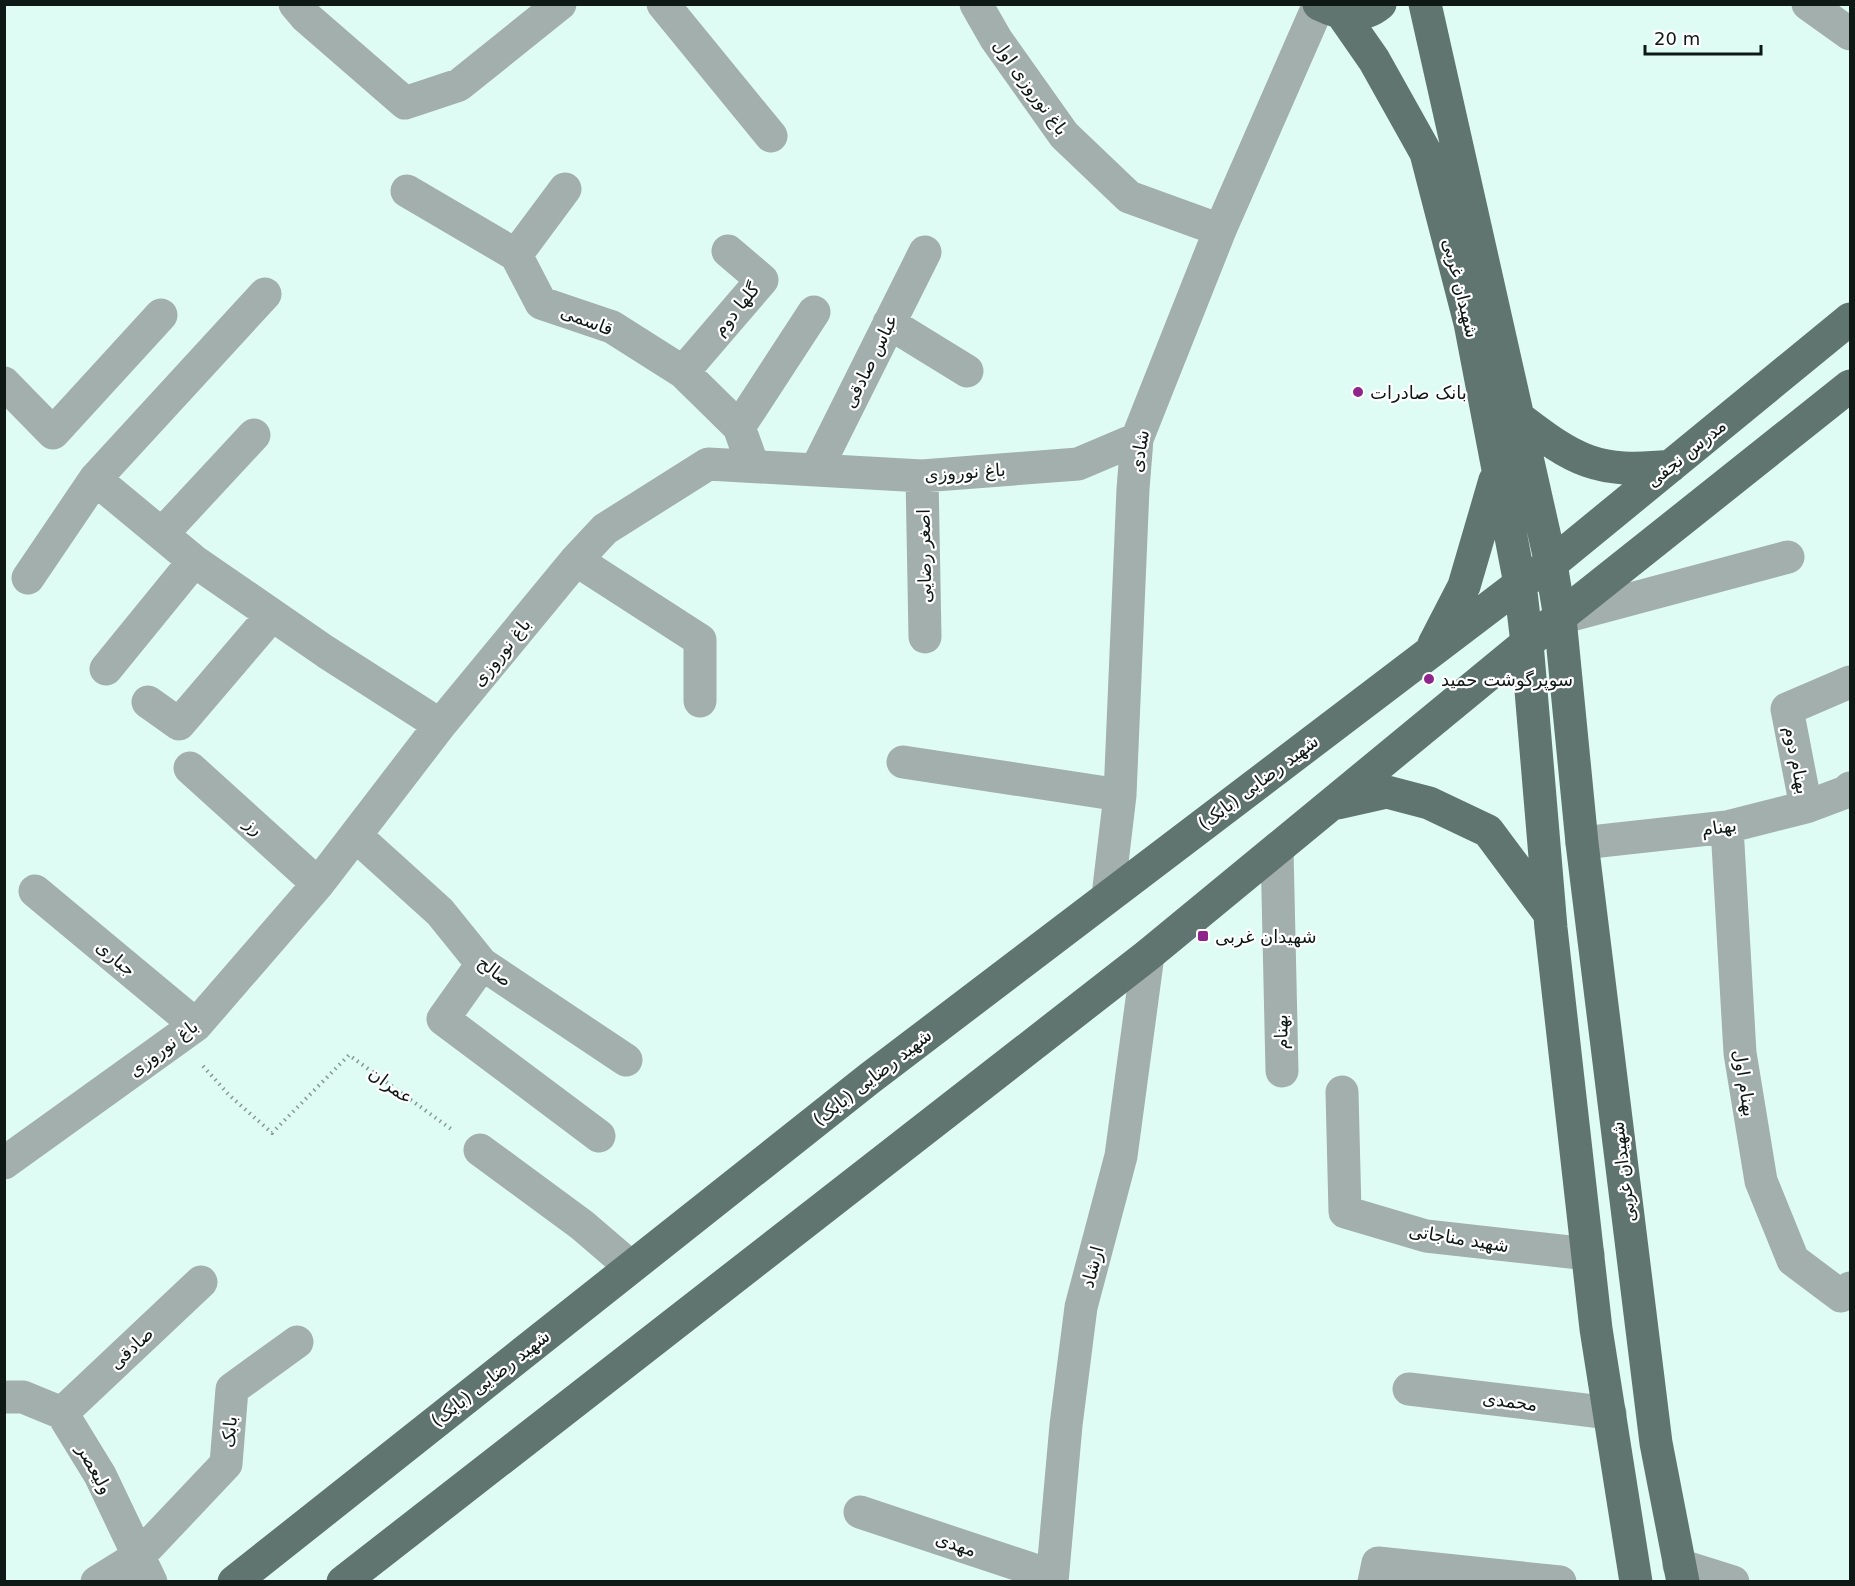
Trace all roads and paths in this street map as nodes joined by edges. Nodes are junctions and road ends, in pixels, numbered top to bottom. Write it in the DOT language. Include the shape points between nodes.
graph roads {
  1 [pos="295,4"];
  2 [pos="560,4"];
  3 [pos="663,4"];
  4 [pos="976,4"];
  5 [pos="1380,4"];
  6 [pos="1425,4"];
  7 [pos="1808,4"];
  8 [pos="1327,8"];
  9 [pos="1851,34"];
  10 [pos="771,136"];
  11 [pos="564,189"];
  12 [pos="407,191"];
  13 [pos="1220,230"];
  14 [pos="728,251"];
  15 [pos="925,252"];
  16 [pos="516,255"];
  17 [pos="265,294"];
  18 [pos="814,312"];
  19 [pos="161,315"];
  20 [pos="1851,319"];
  21 [pos="889,323"];
  22 [pos="967,371"];
  23 [pos="684,372"];
  24 [pos="4,383"];
  25 [pos="1851,386"];
  26 [pos="1518,417"];
  27 [pos="739,427"];
  28 [pos="254,435"];
  29 [pos="1137,439"];
  30 [pos="753,466"];
  31 [pos="1671,466"];
  32 [pos="1498,469"];
  33 [pos="816,470"];
  34 [pos="922,476"];
  35 [pos="95,479"];
  36 [pos="162,534"];
  37 [pos="1788,557"];
  38 [pos="576,560"];
  39 [pos="194,561"];
  40 [pos="1551,564"];
  41 [pos="28,578"];
  42 [pos="1520,584"];
  43 [pos="272,615"];
  44 [pos="1560,618"];
  45 [pos="925,637"];
  46 [pos="1527,642"];
  47 [pos="1429,653"];
  48 [pos="106,669"];
  49 [pos="1851,682"];
  50 [pos="700,701"];
  51 [pos="148,702"];
  52 [pos="440,725"];
  53 [pos="903,762"];
  54 [pos="189,768"];
  55 [pos="1851,788"];
  56 [pos="1120,795"];
  57 [pos="1330,804"];
  58 [pos="1806,807"];
  59 [pos="1726,827"];
  60 [pos="356,836"];
  61 [pos="1582,843"];
  62 [pos="1277,849"];
  63 [pos="318,884"];
  64 [pos="35,891"];
  65 [pos="1108,896"];
  66 [pos="1549,913"];
  67 [pos="1148,955"];
  68 [pos="482,964"];
  69 [pos="196,1025"];
  70 [pos="626,1060"];
  71 [pos="1282,1071"];
  72 [pos="1342,1092"];
  73 [pos="599,1137"];
  74 [pos="480,1150"];
  75 [pos="4,1163"];
  76 [pos="1588,1254"];
  77 [pos="631,1267"];
  78 [pos="201,1282"];
  79 [pos="1851,1288"];
  80 [pos="297,1342"];
  81 [pos="1409,1389"];
  82 [pos="4,1397"];
  83 [pos="62,1413"];
  84 [pos="1610,1413"];
  85 [pos="860,1512"];
  86 [pos="145,1569"];
  87 [pos="1681,1573"];
  88 [pos="1052,1579"];
  89 [pos="97,1581"];
  90 [pos="234,1581"];
  91 [pos="343,1581"];
  92 [pos="1374,1581"];
  93 [pos="1560,1581"];
  94 [pos="1636,1581"];
  95 [pos="1733,1581"];
  1 -- 2 [label="street" via="405,103 459,85"];
  3 -- 10 [label="street"];
  4 -- 13 [label="street, باغ نوروزی اول" via="1064,135 1129,197"];
  5 -- 8 [label="main road" via="1371,12"];
  6 -- 26 [label="main road, شهیدان غربی"];
  7 -- 9 [label="street"];
  8 -- 13 [label="street, شادی"];
  8 -- 32 [label="main road, شهیدان غربی" via="1374,60 1426,153 1470,323"];
  11 -- 16 [label="street"];
  12 -- 16 [label="street"];
  13 -- 29 [label="street, شادی"];
  14 -- 23 [label="street, گلها دوم" via="762,280"];
  15 -- 21 [label="street, عباس صادقی"];
  16 -- 23 [label="street, قاسمی" via="542,303 612,327"];
  17 -- 35 [label="street"];
  18 -- 27 [label="street"];
  19 -- 24 [label="street" via="53,434"];
  20 -- 31 [label="main road, مدرس نجفی"];
  21 -- 22 [label="street"];
  21 -- 33 [label="street, عباس صادقی"];
  23 -- 27 [label="street, قاسمی"];
  25 -- 44 [label="main road"];
  26 -- 31 [label="main road" via="1553,444 1594,465 1631,470"];
  26 -- 40 [label="main road, شهیدان غربی"];
  27 -- 30 [label="street, قاسمی"];
  28 -- 36 [label="street"];
  29 -- 34 [label="street, باغ نوروزی" via="1078,464"];
  29 -- 56 [label="street, شادی"];
  30 -- 33 [label="street, باغ نوروزی"];
  30 -- 38 [label="street, باغ نوروزی" via="708,464 605,529"];
  31 -- 40 [label="main road, مدرس نجفی"];
  32 -- 42 [label="main road, شهیدان غربی"];
  32 -- 47 [label="main road" via="1464,586"];
  33 -- 34 [label="street, باغ نوروزی"];
  34 -- 45 [label="street, اصغر رضایی"];
  35 -- 36 [label="street"];
  35 -- 41 [label="street"];
  36 -- 39 [label="street"];
  37 -- 44 [label="street"];
  38 -- 50 [label="street" via="700,640"];
  38 -- 52 [label="street, باغ نوروزی"];
  39 -- 43 [label="street"];
  39 -- 48 [label="street"];
  40 -- 42 [label="main road, مدرس نجفی"];
  40 -- 44 [label="main road, شهیدان غربی"];
  42 -- 46 [label="main road, شهیدان غربی"];
  42 -- 47 [label="main road, شهید رضایی (بابک)"];
  43 -- 51 [label="street" via="180,724"];
  43 -- 52 [label="street"];
  44 -- 46 [label="main road"];
  44 -- 61 [label="main road, شهیدان غربی"];
  46 -- 57 [label="main road"];
  46 -- 66 [label="main road"];
  47 -- 65 [label="main road, شهید رضایی (بابک)"];
  49 -- 58 [label="street, بهنام دوم" via="1787,709"];
  52 -- 60 [label="street, باغ نوروزی"];
  53 -- 56 [label="street"];
  54 -- 63 [label="street, رز"];
  55 -- 58 [label="street, بهنام"];
  56 -- 65 [label="street, شادی"];
  57 -- 62 [label="main road"];
  57 -- 66 [label="main road" via="1387,792 1429,803 1488,831"];
  58 -- 59 [label="street, بهنام"];
  59 -- 61 [label="street, بهنام"];
  59 -- 79 [label="street, بهنام اول" via="1740,1053 1761,1181 1793,1260 1841,1296"];
  60 -- 63 [label="street, باغ نوروزی"];
  60 -- 68 [label="street, صالح" via="440,912"];
  61 -- 87 [label="main road, شهیدان غربی" via="1656,1443"];
  62 -- 67 [label="main road"];
  62 -- 71 [label="street, بهنام"];
  63 -- 69 [label="street, باغ نوروزی"];
  64 -- 69 [label="street, جباری"];
  65 -- 77 [label="main road, شهید رضایی (بابک)"];
  66 -- 76 [label="main road"];
  67 -- 88 [label="street, ارشاد" via="1121,1156 1081,1307"];
  67 -- 91 [label="main road"];
  68 -- 70 [label="street, صالح"];
  68 -- 73 [label="street" via="443,1019"];
  69 -- 74 [label="path, عمران" via="198,1060 229,1095 272,1133 349,1055"];
  69 -- 75 [label="street, باغ نوروزی"];
  72 -- 76 [label="street, شهید مناجاتی" via="1345,1212 1426,1236"];
  74 -- 77 [label="street" via="582,1225"];
  76 -- 84 [label="main road"];
  77 -- 90 [label="main road, شهید رضایی (بابک)"];
  78 -- 83 [label="street, صادقی"];
  80 -- 86 [label="street, بابک" via="232,1389 226,1464"];
  81 -- 84 [label="street, محمدی"];
  82 -- 83 [label="street" via="22,1397"];
  83 -- 86 [label="street, ولیعصر" via="100,1474"];
  84 -- 94 [label="main road"];
  85 -- 88 [label="street, مهدی"];
  86 -- 89 [label="street, بابک"];
  87 -- 95 [label="street"];
  92 -- 93 [label="street" via="1378,1563"];
}
